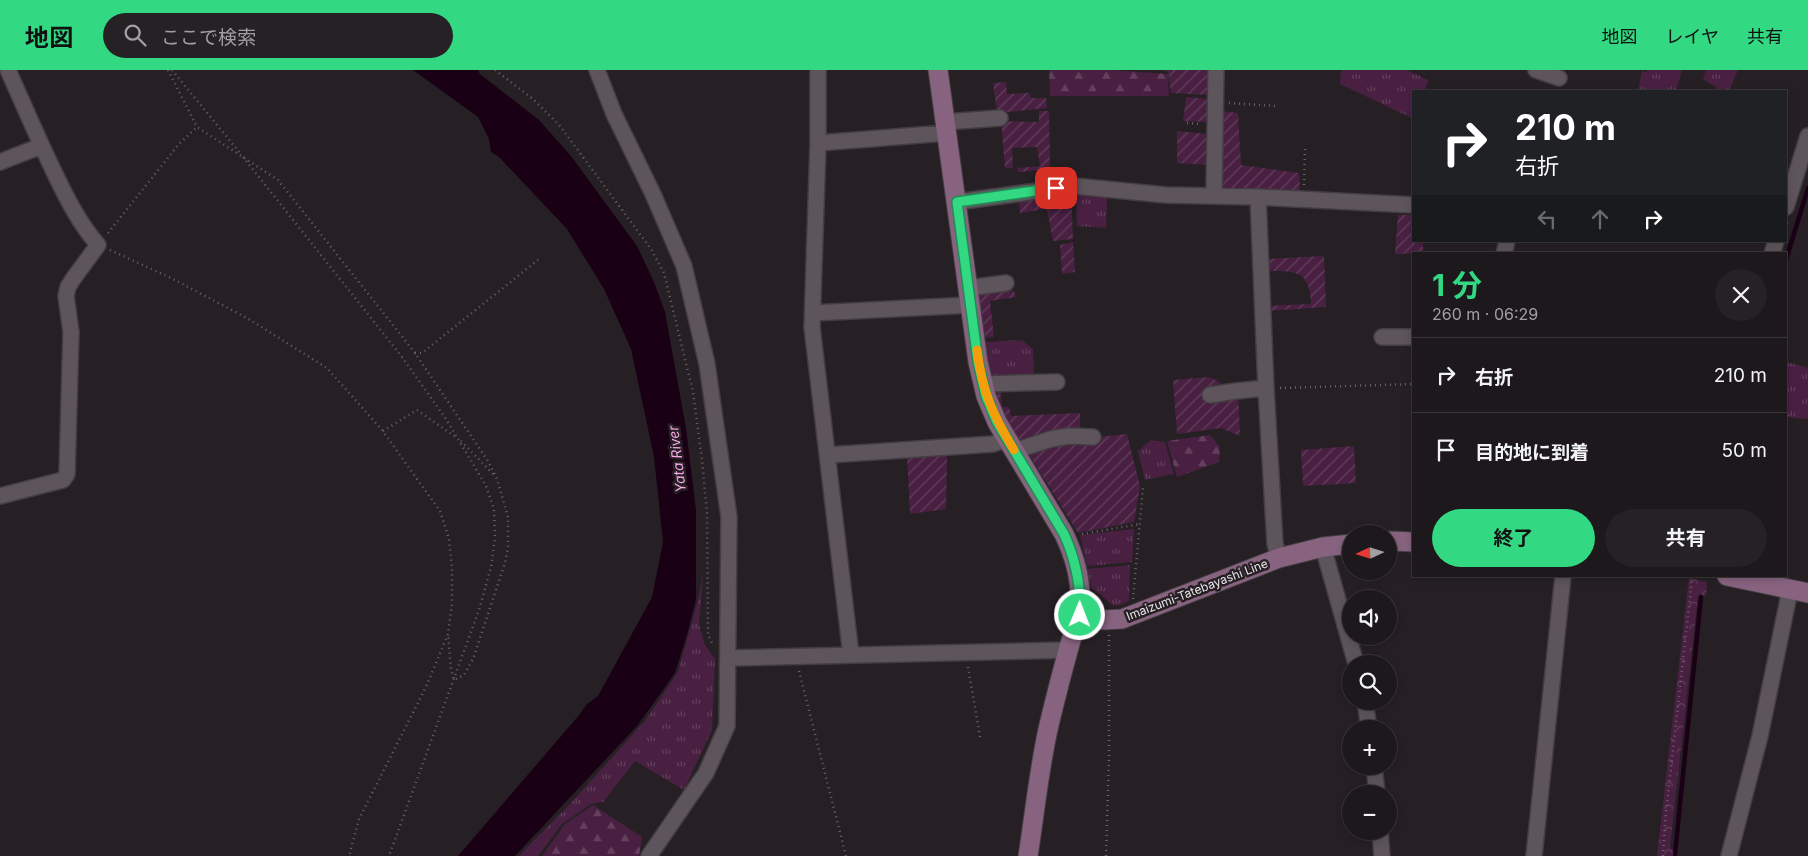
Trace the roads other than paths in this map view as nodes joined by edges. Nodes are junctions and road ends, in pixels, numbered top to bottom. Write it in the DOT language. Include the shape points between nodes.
graph roads {
  1 [pos="8,70"];
  2 [pos="597,70"];
  3 [pos="818,70"];
  4 [pos="938,70"];
  5 [pos="1216,70"];
  6 [pos="1536,70"];
  7 [pos="1559,80"];
  8 [pos="1000,118"];
  9 [pos="946,128"];
  10 [pos="1808,136"];
  11 [pos="818,143"];
  12 [pos="41,146"];
  13 [pos="0,162"];
  14 [pos="1214,196"];
  15 [pos="1258,197"];
  16 [pos="957,202"];
  17 [pos="1412,204"];
  18 [pos="1787,204"];
  19 [pos="1006,283"];
  20 [pos="969,296"];
  21 [pos="813,312"];
  22 [pos="1382,337"];
  23 [pos="1412,337"];
  24 [pos="1057,382"];
  25 [pos="983,384"];
  26 [pos="1266,388"];
  27 [pos="1210,395"];
  28 [pos="1093,438"];
  29 [pos="1011,445"];
  30 [pos="828,455"];
  31 [pos="0,496"];
  32 [pos="1398,541"];
  33 [pos="1412,542"];
  34 [pos="1342,545"];
  35 [pos="1323,547"];
  36 [pos="1280,558"];
  37 [pos="1563,577"];
  38 [pos="1732,577"];
  39 [pos="1799,592"];
  40 [pos="1080,615"];
  41 [pos="1068,650"];
  42 [pos="851,655"];
  43 [pos="1353,655"];
  44 [pos="728,658"];
  45 [pos="1381,840"];
  46 [pos="649,856"];
  47 [pos="1028,856"];
  48 [pos="1382,856"];
  49 [pos="1534,856"];
  50 [pos="1729,856"];
  1 -- 12 [label="street"];
  2 -- 44 [label="street" via="684,266 707,364 729,517"];
  3 -- 11 [label="street"];
  4 -- 9 [label="main road"];
  5 -- 14 [label="street"];
  6 -- 7 [label="street"];
  8 -- 9 [label="street"];
  9 -- 11 [label="street"];
  9 -- 16 [label="main road"];
  10 -- 18 [label="street"];
  11 -- 21 [label="street"];
  12 -- 13 [label="street"];
  12 -- 31 [label="street" via="74,213 98,245 72,279 66,296 70,332 67,474 63,480"];
  14 -- 15 [label="street"];
  14 -- 16 [label="street" via="1074,186"];
  15 -- 17 [label="street"];
  15 -- 26 [label="street"];
  16 -- 20 [label="main road"];
  19 -- 20 [label="street"];
  20 -- 21 [label="street"];
  20 -- 25 [label="main road"];
  21 -- 30 [label="street" via="813,343"];
  22 -- 23 [label="street"];
  24 -- 25 [label="street"];
  25 -- 29 [label="main road" via="997,422"];
  26 -- 27 [label="street"];
  26 -- 36 [label="street" via="1275,544"];
  28 -- 29 [label="street" via="1069,436"];
  29 -- 30 [label="street"];
  29 -- 40 [label="main road" via="1071,548 1078,577"];
  30 -- 42 [label="street"];
  32 -- 33 [label="main road"];
  34 -- 35 [label="main road, Imaizumi-Tatebayashi Line"];
  35 -- 36 [label="main road, Imaizumi-Tatebayashi Line"];
  35 -- 43 [label="street"];
  36 -- 40 [label="main road, Imaizumi-Tatebayashi Line" via="1122,618 1103,620"];
  37 -- 49 [label="street"];
  38 -- 39 [label="main road"];
  39 -- 50 [label="street"];
  40 -- 41 [label="main road"];
  41 -- 42 [label="street"];
  41 -- 47 [label="main road" via="1041,765"];
  42 -- 44 [label="street"];
  44 -- 46 [label="street" via="727,726 706,773"];
  45 -- 48 [label="street"];
}
